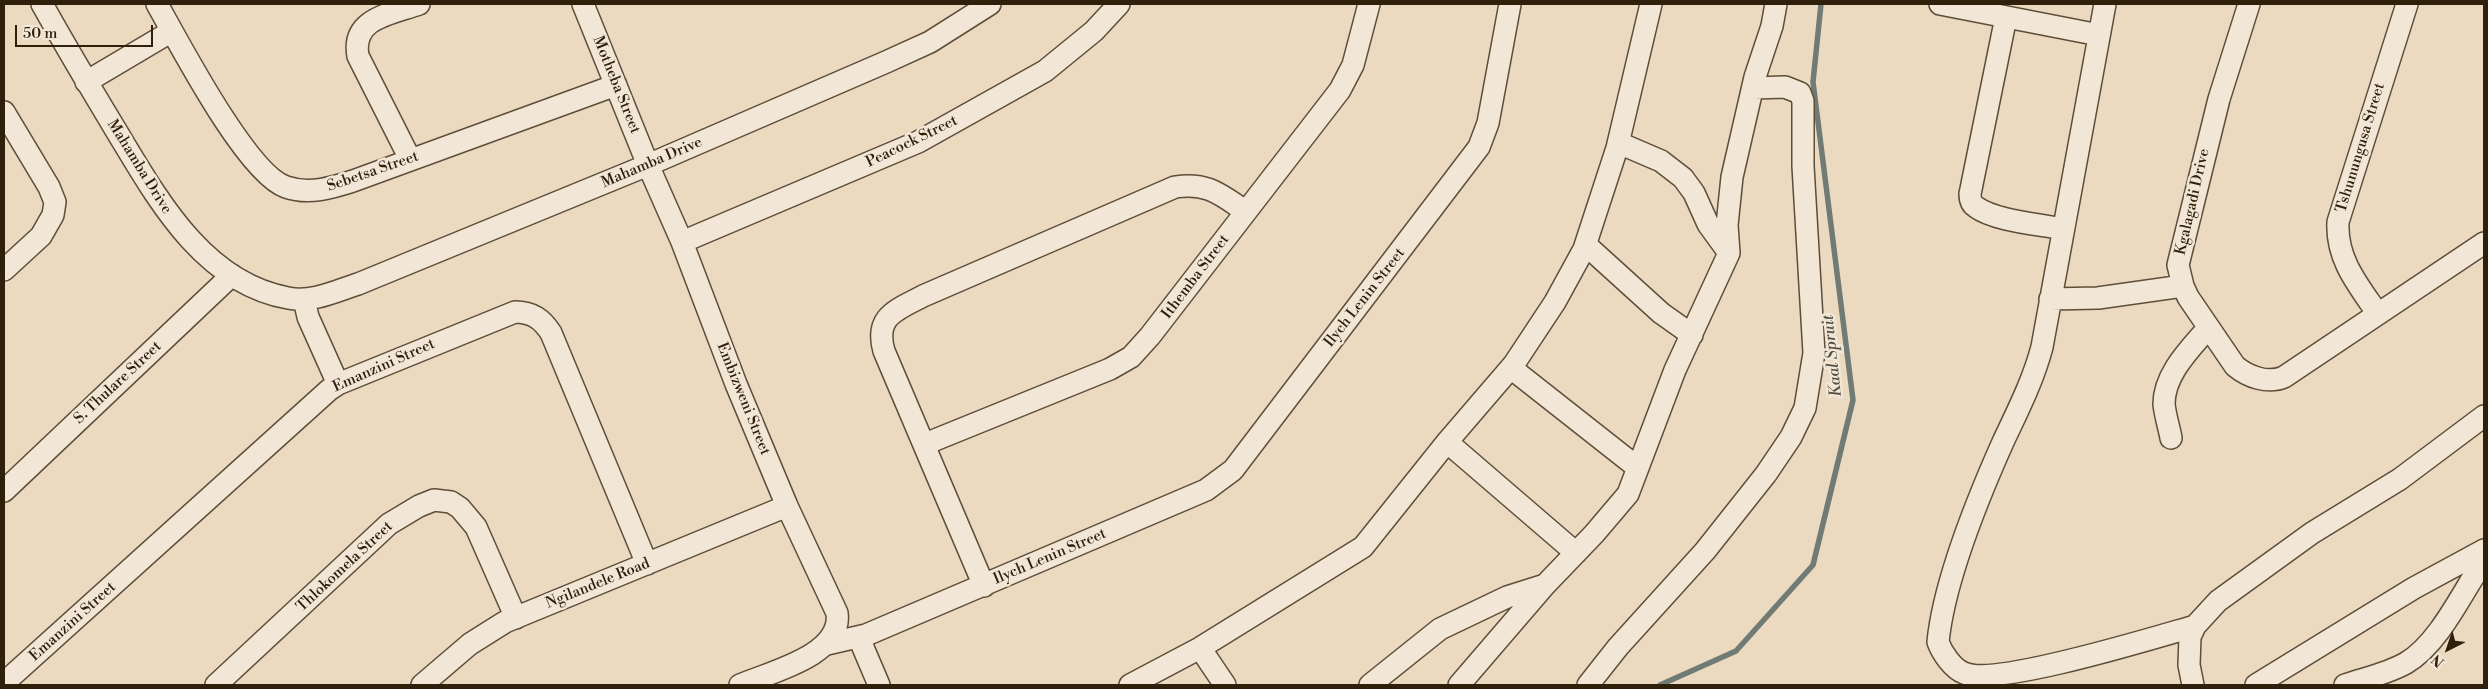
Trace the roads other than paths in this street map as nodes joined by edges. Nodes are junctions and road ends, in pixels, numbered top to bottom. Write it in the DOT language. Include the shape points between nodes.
graph roads {
  1 [pos="42,4"];
  2 [pos="157,4"];
  3 [pos="419,4"];
  4 [pos="583,4"];
  5 [pos="990,4"];
  6 [pos="1119,4"];
  7 [pos="1369,4"];
  8 [pos="1651,4"];
  9 [pos="1776,4"];
  10 [pos="1940,4"];
  11 [pos="2105,4"];
  12 [pos="2249,4"];
  13 [pos="2407,4"];
  14 [pos="1504,5"];
  15 [pos="2006,17"];
  16 [pos="172,31"];
  17 [pos="2099,35"];
  18 [pos="86,82"];
  19 [pos="616,85"];
  20 [pos="1753,88"];
  21 [pos="4,112"];
  22 [pos="1618,143"];
  23 [pos="410,159"];
  24 [pos="648,166"];
  25 [pos="1245,210"];
  26 [pos="2063,229"];
  27 [pos="682,242"];
  28 [pos="2484,243"];
  29 [pos="1586,245"];
  30 [pos="1729,253"];
  31 [pos="4,270"];
  32 [pos="232,275"];
  33 [pos="2183,286"];
  34 [pos="304,299"];
  35 [pos="2050,299"];
  36 [pos="2378,314"];
  37 [pos="2208,328"];
  38 [pos="1692,335"];
  39 [pos="1511,368"];
  40 [pos="338,384"];
  41 [pos="2484,416"];
  42 [pos="2171,438"];
  43 [pos="1447,442"];
  44 [pos="925,444"];
  45 [pos="1638,468"];
  46 [pos="4,491"];
  47 [pos="787,506"];
  48 [pos="2484,550"];
  49 [pos="1576,553"];
  50 [pos="2484,560"];
  51 [pos="647,564"];
  52 [pos="1545,585"];
  53 [pos="984,586"];
  54 [pos="516,618"];
  55 [pos="2195,626"];
  56 [pos="831,637"];
  57 [pos="859,638"];
  58 [pos="1200,648"];
  59 [pos="4,684"];
  60 [pos="216,685"];
  61 [pos="422,685"];
  62 [pos="740,685"];
  63 [pos="879,685"];
  64 [pos="1130,685"];
  65 [pos="1225,685"];
  66 [pos="1370,685"];
  67 [pos="1459,685"];
  68 [pos="1588,685"];
  69 [pos="2193,685"];
  70 [pos="2256,685"];
  71 [pos="2345,685"];
  1 -- 18 [label="street, Mahamba Drive"];
  2 -- 16 [label="street, Sebetsa Street"];
  3 -- 23 [label="street" via="372,21 360,30 356,43 358,56"];
  4 -- 19 [label="street, Motheba Street"];
  5 -- 24 [label="street, Mahamba Drive" via="930,42"];
  6 -- 27 [label="street, Peacock Street" via="1094,31 1045,71 918,142"];
  7 -- 25 [label="street, Ithemba Street" via="1353,65 1343,84"];
  8 -- 22 [label="street"];
  9 -- 20 [label="street"];
  10 -- 15 [label="street"];
  11 -- 17 [label="street"];
  12 -- 33 [label="street, Kgalagadi Drive" via="2197,183 2178,265"];
  13 -- 36 [label="street, Tshunungusa Street" via="2338,222 2339,243 2347,267"];
  14 -- 53 [label="street, Ilych Lenin Street" via="1488,123 1479,147 1233,470 1206,490"];
  15 -- 17 [label="street"];
  15 -- 26 [label="street" via="1970,200 1974,206 1990,214"];
  16 -- 18 [label="street"];
  16 -- 23 [label="street, Sebetsa Street" via="242,147 270,178 284,187 304,191 330,188"];
  17 -- 26 [label="street"];
  18 -- 32 [label="street, Mahamba Drive" via="168,213 201,250"];
  19 -- 23 [label="street, Sebetsa Street"];
  19 -- 24 [label="street, Motheba Street"];
  20 -- 30 [label="street" via="1732,177 1727,225"];
  20 -- 68 [label="street" via="1792,88 1800,93 1803,102 1803,166 1814,353 1809,396 1799,422 1766,474"];
  21 -- 31 [label="street" via="55,202 53,215 41,236"];
  22 -- 29 [label="street"];
  22 -- 30 [label="street" via="1661,162 1683,178 1694,193 1708,224"];
  24 -- 27 [label="street, Embizweni Street"];
  24 -- 34 [label="street, Mahamba Drive" via="358,284"];
  25 -- 44 [label="street, Ithemba Street" via="1164,318 1126,361"];
  25 -- 44 [label="street, Ilych Lenin Street" via="1197,184 1176,187 892,312 882,328 882,345"];
  26 -- 35 [label="street"];
  27 -- 47 [label="street, Embizweni Street"];
  28 -- 36 [label="street, Kgalagadi Drive"];
  29 -- 38 [label="street" via="1662,313"];
  29 -- 39 [label="street"];
  30 -- 38 [label="street"];
  32 -- 34 [label="street, Mahamba Drive" via="269,293"];
  32 -- 46 [label="street, S. Thulare Street"];
  33 -- 35 [label="street" via="2091,299"];
  33 -- 37 [label="street, Kgalagadi Drive"];
  34 -- 40 [label="street" via="308,317"];
  35 -- 55 [label="street" via="2042,347 2031,382 1962,546 1940,629 1940,648 1961,672 1978,676 2033,668"];
  36 -- 37 [label="street, Kgalagadi Drive" via="2278,380 2261,379 2241,371"];
  37 -- 42 [label="street" via="2182,358 2168,384 2164,403"];
  38 -- 45 [label="street" via="1675,370"];
  39 -- 43 [label="street"];
  39 -- 45 [label="street"];
  40 -- 51 [label="street, Emanzini Street" via="508,313 524,312 536,316 555,340"];
  40 -- 59 [label="street, Emanzini Street"];
  41 -- 55 [label="street" via="2400,479 2312,533 2218,601"];
  43 -- 49 [label="street"];
  43 -- 58 [label="street" via="1363,547"];
  44 -- 53 [label="street, Ilych Lenin Street"];
  45 -- 49 [label="street" via="1624,499"];
  47 -- 51 [label="street, Ngilandele Road"];
  47 -- 56 [label="street, Embizweni Street" via="838,619"];
  48 -- 70 [label="street" via="2414,588"];
  49 -- 52 [label="street"];
  50 -- 71 [label="street" via="2440,628 2415,656 2389,671"];
  51 -- 54 [label="street, Ngilandele Road"];
  52 -- 66 [label="street" via="1507,597 1446,626"];
  52 -- 67 [label="street"];
  53 -- 57 [label="street"];
  54 -- 60 [label="street, Thlokomela Street" via="472,520 451,502 434,500 389,524"];
  54 -- 61 [label="street, Ngilandele Road" via="470,644"];
  55 -- 69 [label="street" via="2188,650"];
  56 -- 57 [label="street"];
  56 -- 62 [label="street" via="803,659"];
  57 -- 63 [label="street"];
  58 -- 64 [label="street"];
  58 -- 65 [label="street"];
}
